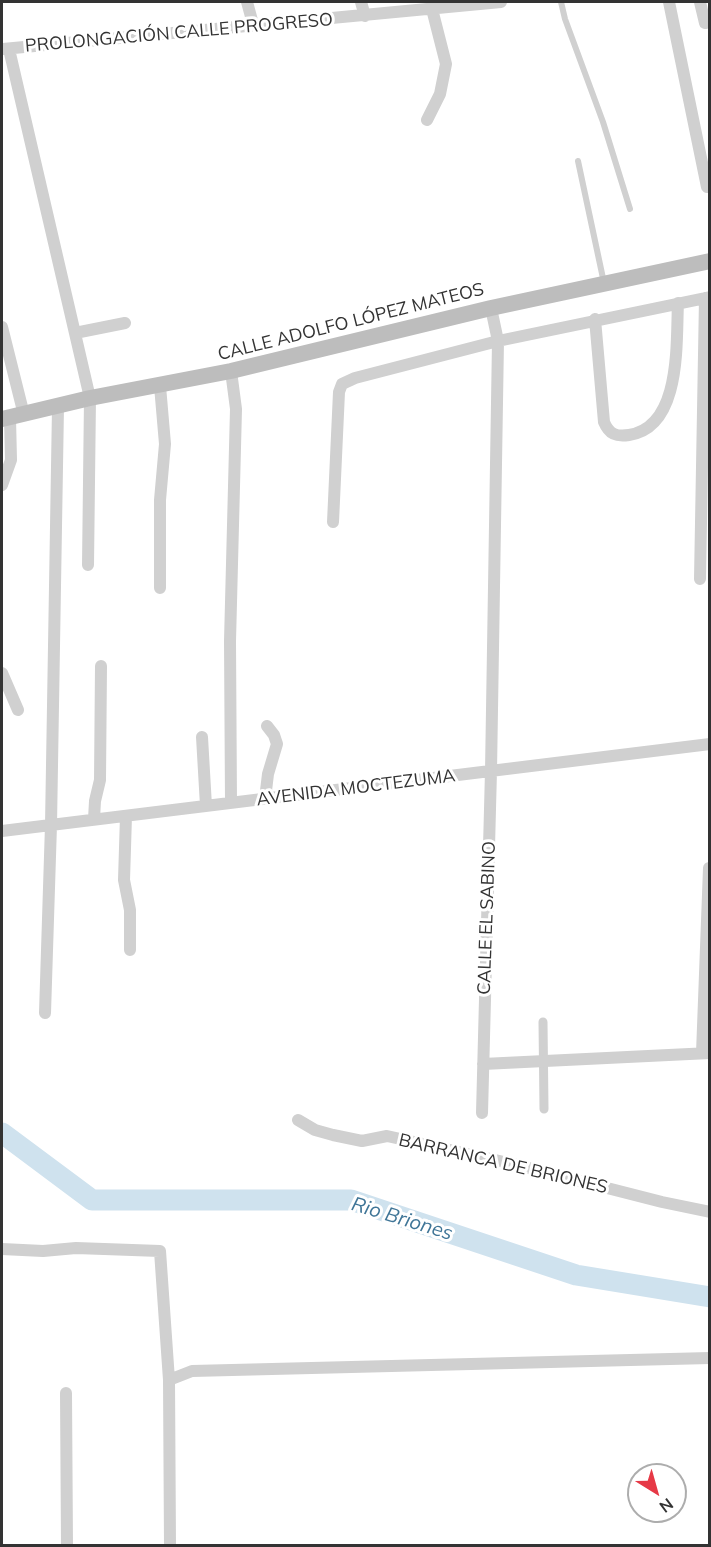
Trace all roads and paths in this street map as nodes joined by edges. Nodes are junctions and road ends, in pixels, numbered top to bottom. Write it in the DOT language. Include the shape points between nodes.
graph roads {
  1 [pos="247,2"];
  2 [pos="361,2"];
  3 [pos="501,2"];
  4 [pos="561,2"];
  5 [pos="669,2"];
  6 [pos="700,2"];
  7 [pos="432,9"];
  8 [pos="365,16"];
  9 [pos="710,22"];
  10 [pos="253,24"];
  11 [pos="5,49"];
  12 [pos="427,120"];
  13 [pos="578,161"];
  14 [pos="707,187"];
  15 [pos="630,209"];
  16 [pos="710,261"];
  17 [pos="604,284"];
  18 [pos="707,297"];
  19 [pos="678,303"];
  20 [pos="491,308"];
  21 [pos="595,319"];
  22 [pos="125,323"];
  23 [pos="2,327"];
  24 [pos="75,333"];
  25 [pos="498,341"];
  26 [pos="231,371"];
  27 [pos="160,386"];
  28 [pos="90,398"];
  29 [pos="58,407"];
  30 [pos="12,417"];
  31 [pos="2,485"];
  32 [pos="333,522"];
  33 [pos="88,565"];
  34 [pos="700,579"];
  35 [pos="160,588"];
  36 [pos="101,666"];
  37 [pos="2,673"];
  38 [pos="18,710"];
  39 [pos="267,726"];
  40 [pos="202,737"];
  41 [pos="710,744"];
  42 [pos="491,771"];
  43 [pos="265,799"];
  44 [pos="231,803"];
  45 [pos="206,806"];
  46 [pos="126,816"];
  47 [pos="94,819"];
  48 [pos="51,825"];
  49 [pos="2,831"];
  50 [pos="709,868"];
  51 [pos="130,950"];
  52 [pos="45,1013"];
  53 [pos="543,1022"];
  54 [pos="706,1053"];
  55 [pos="543,1061"];
  56 [pos="483,1064"];
  57 [pos="544,1109"];
  58 [pos="482,1113"];
  59 [pos="298,1120"];
  60 [pos="710,1212"];
  61 [pos="2,1250"];
  62 [pos="710,1358"];
  63 [pos="169,1380"];
  64 [pos="66,1393"];
  65 [pos="67,1545"];
  66 [pos="170,1545"];
  1 -- 10 [label="street"];
  2 -- 8 [label="street"];
  3 -- 7 [label="street, PROLONGACIÓN CALLE PROGRESO"];
  4 -- 15 [label="lane"];
  5 -- 14 [label="street"];
  6 -- 9 [label="street" via="705,23"];
  7 -- 8 [label="street, PROLONGACIÓN CALLE PROGRESO"];
  7 -- 12 [label="street" via="446,64 440,94"];
  8 -- 10 [label="street, PROLONGACIÓN CALLE PROGRESO"];
  10 -- 11 [label="street, PROLONGACIÓN CALLE PROGRESO"];
  11 -- 24 [label="street"];
  13 -- 17 [label="lane"];
  16 -- 17 [label="main road, CALLE ADOLFO LÓPEZ MATEOS"];
  17 -- 20 [label="main road, CALLE ADOLFO LÓPEZ MATEOS"];
  18 -- 19 [label="street"];
  18 -- 34 [label="street"];
  19 -- 21 [label="street"];
  19 -- 21 [label="street" via="672,388 664,408 651,424 627,436 608,431 604,422"];
  20 -- 25 [label="street, CALLE EL SABINO"];
  20 -- 26 [label="main road, CALLE ADOLFO LÓPEZ MATEOS"];
  21 -- 25 [label="street"];
  22 -- 24 [label="street"];
  23 -- 30 [label="street"];
  24 -- 28 [label="street"];
  25 -- 32 [label="street" via="342,384"];
  25 -- 42 [label="street, CALLE EL SABINO"];
  26 -- 27 [label="main road, CALLE ADOLFO LÓPEZ MATEOS"];
  26 -- 44 [label="street" via="236,410"];
  27 -- 28 [label="main road, CALLE ADOLFO LÓPEZ MATEOS"];
  27 -- 35 [label="street" via="165,444 159,500"];
  28 -- 29 [label="main road, CALLE ADOLFO LÓPEZ MATEOS"];
  28 -- 33 [label="street"];
  29 -- 30 [label="main road, CALLE ADOLFO LÓPEZ MATEOS"];
  29 -- 48 [label="street"];
  30 -- 31 [label="street" via="11,460"];
  36 -- 47 [label="street" via="100,780"];
  37 -- 38 [label="street"];
  39 -- 43 [label="street" via="277,744"];
  40 -- 45 [label="street"];
  41 -- 42 [label="street, AVENIDA MOCTEZUMA"];
  42 -- 43 [label="street, AVENIDA MOCTEZUMA"];
  42 -- 56 [label="street, CALLE EL SABINO"];
  43 -- 44 [label="street, AVENIDA MOCTEZUMA"];
  44 -- 45 [label="street, AVENIDA MOCTEZUMA"];
  45 -- 46 [label="street, AVENIDA MOCTEZUMA"];
  46 -- 47 [label="street, AVENIDA MOCTEZUMA"];
  46 -- 51 [label="street" via="124,880 130,910"];
  47 -- 48 [label="street, AVENIDA MOCTEZUMA"];
  48 -- 49 [label="street, AVENIDA MOCTEZUMA"];
  48 -- 52 [label="street"];
  50 -- 54 [label="street"];
  53 -- 55 [label="street"];
  54 -- 55 [label="street"];
  55 -- 56 [label="street"];
  55 -- 57 [label="street"];
  56 -- 58 [label="street, CALLE EL SABINO"];
  59 -- 60 [label="street, BARRANCA DE BRIONES" via="333,1135 362,1141 387,1136"];
  61 -- 63 [label="street" via="160,1251"];
  62 -- 63 [label="street" via="192,1371"];
  63 -- 66 [label="street"];
  64 -- 65 [label="street"];
}
